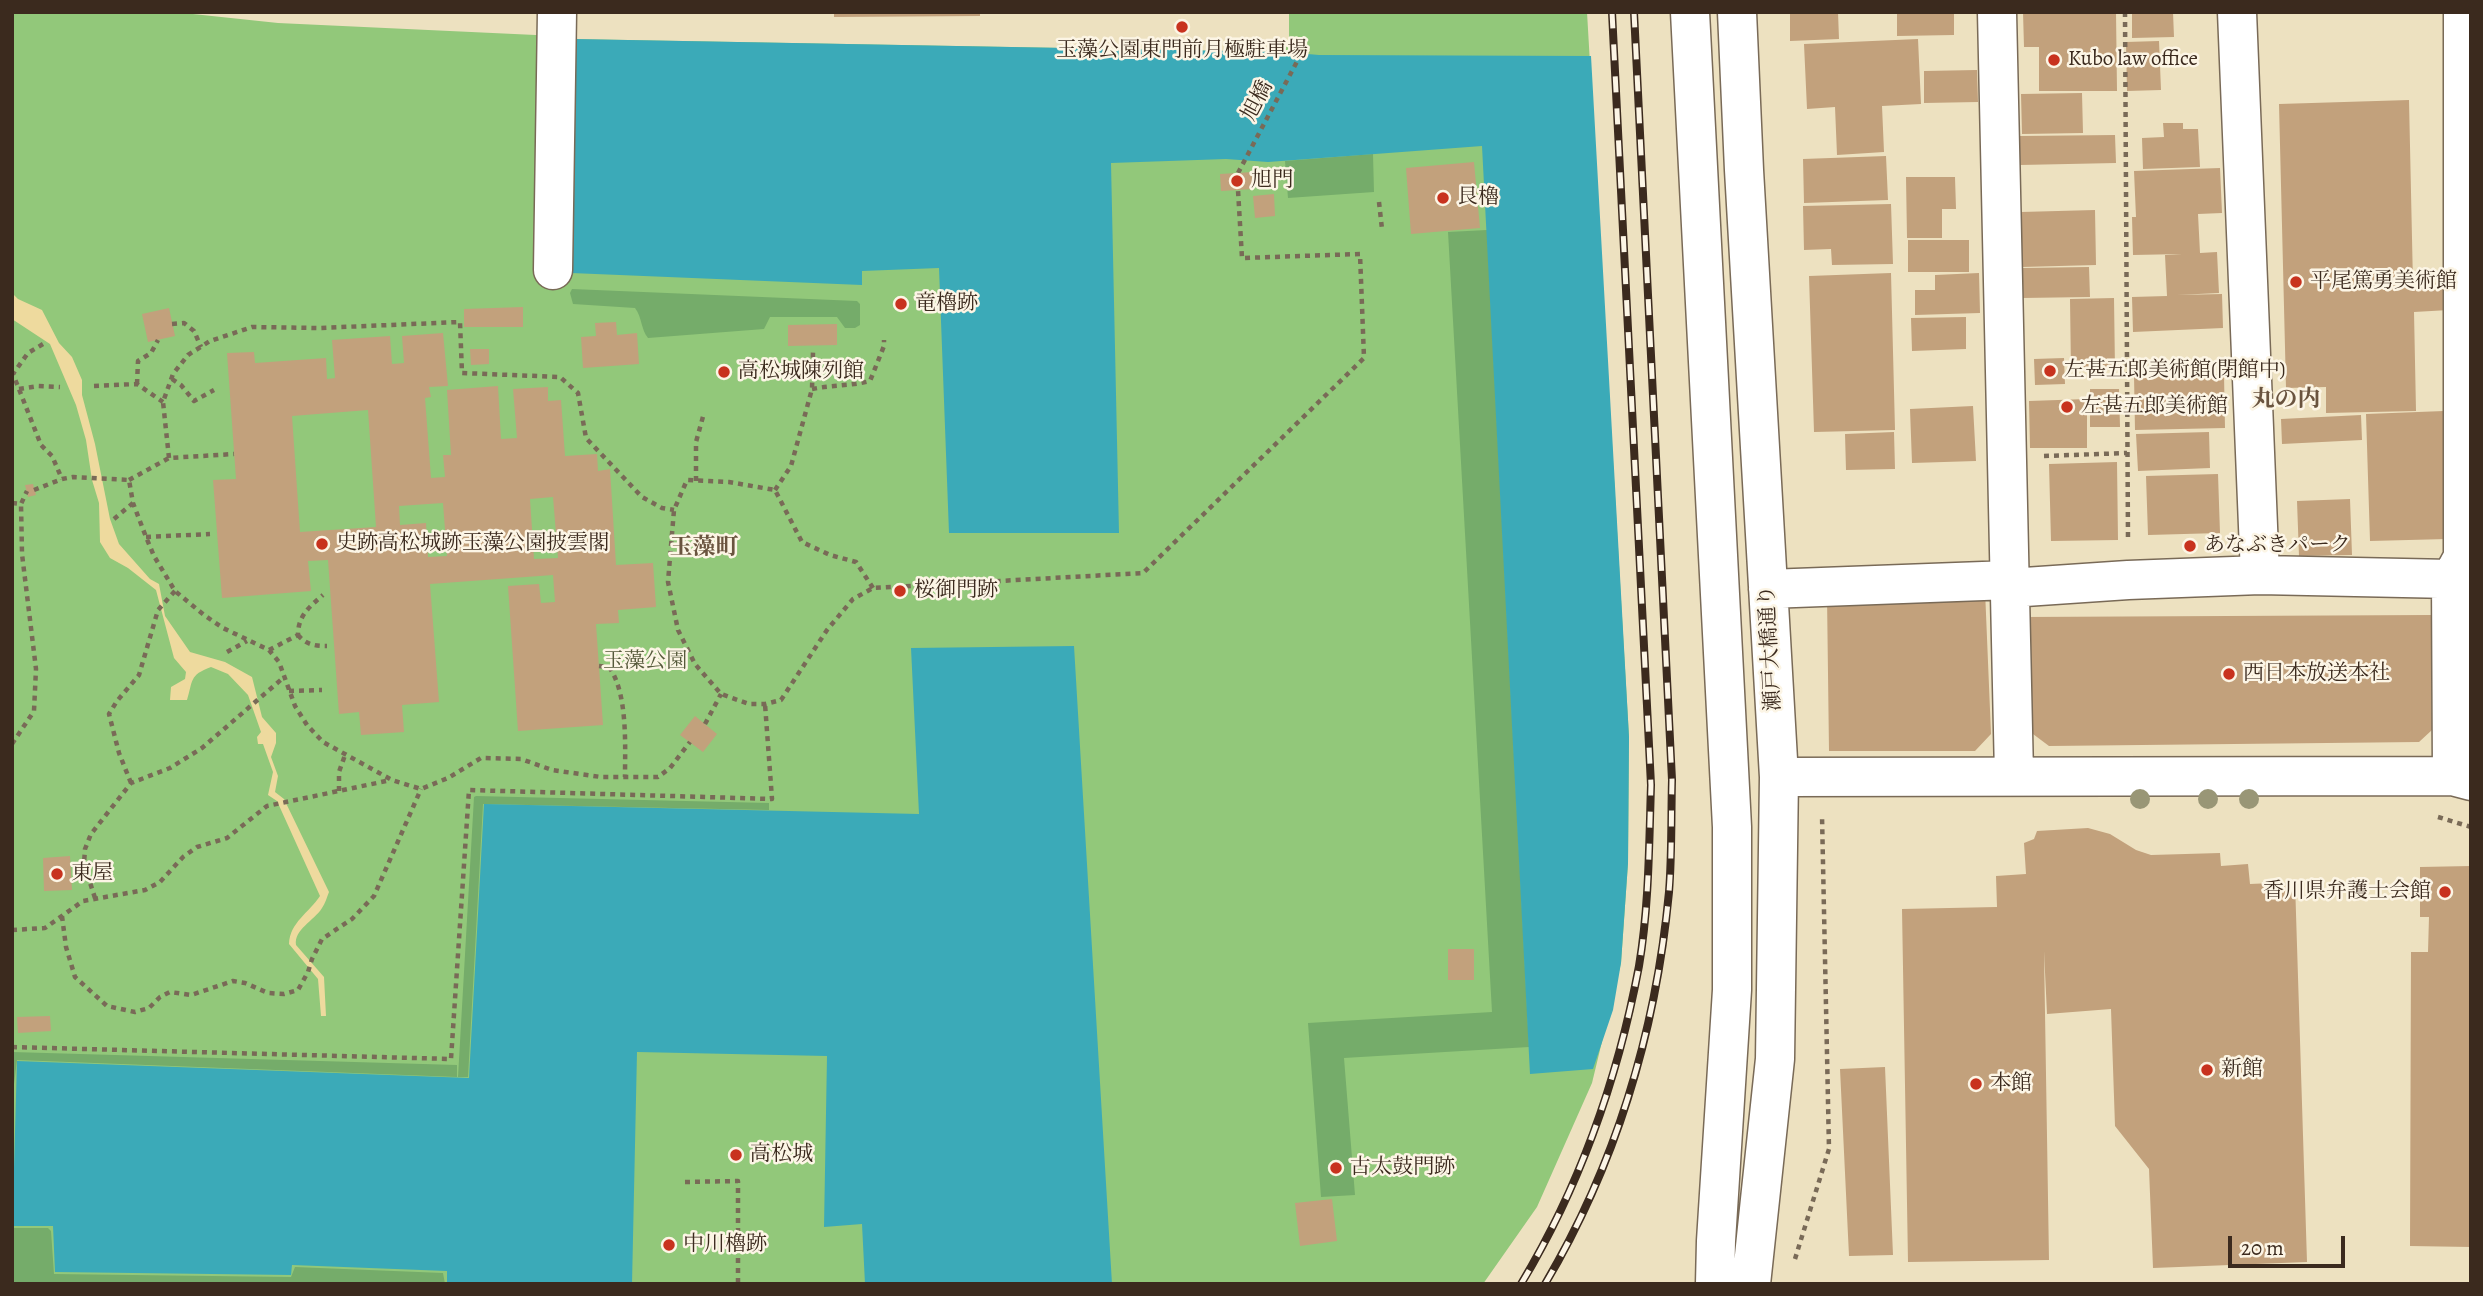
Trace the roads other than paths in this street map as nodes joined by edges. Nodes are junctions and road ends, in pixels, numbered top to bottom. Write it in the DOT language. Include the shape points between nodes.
graph roads {
  1 [pos="557,12"];
  2 [pos="1690,12"];
  3 [pos="1737,12"];
  4 [pos="1997,12"];
  5 [pos="2237,12"];
  6 [pos="2463,12"];
  7 [pos="553,270"];
  8 [pos="2260,575"];
  9 [pos="2451,579"];
  10 [pos="2010,584"];
  11 [pos="1768,589"];
  12 [pos="2014,775"];
  13 [pos="1779,777"];
  14 [pos="2462,779"];
  15 [pos="1715,1284"];
  16 [pos="1751,1284"];
  1 -- 7 [label="street"];
  2 -- 15 [label="street" via="1732,827 1732,990"];
  3 -- 11 [label="street, 瀬戸大橋通り"];
  4 -- 10 [label="street"];
  5 -- 8 [label="street"];
  6 -- 9 [label="street" via="2463,557"];
  8 -- 9 [label="street"];
  8 -- 10 [label="street"];
  9 -- 14 [label="street"];
  10 -- 11 [label="street"];
  10 -- 12 [label="street"];
  11 -- 13 [label="street, 瀬戸大橋通り"];
  12 -- 13 [label="street"];
  12 -- 14 [label="street"];
  13 -- 16 [label="street, 瀬戸大橋通り" via="1775,1059"];
}
